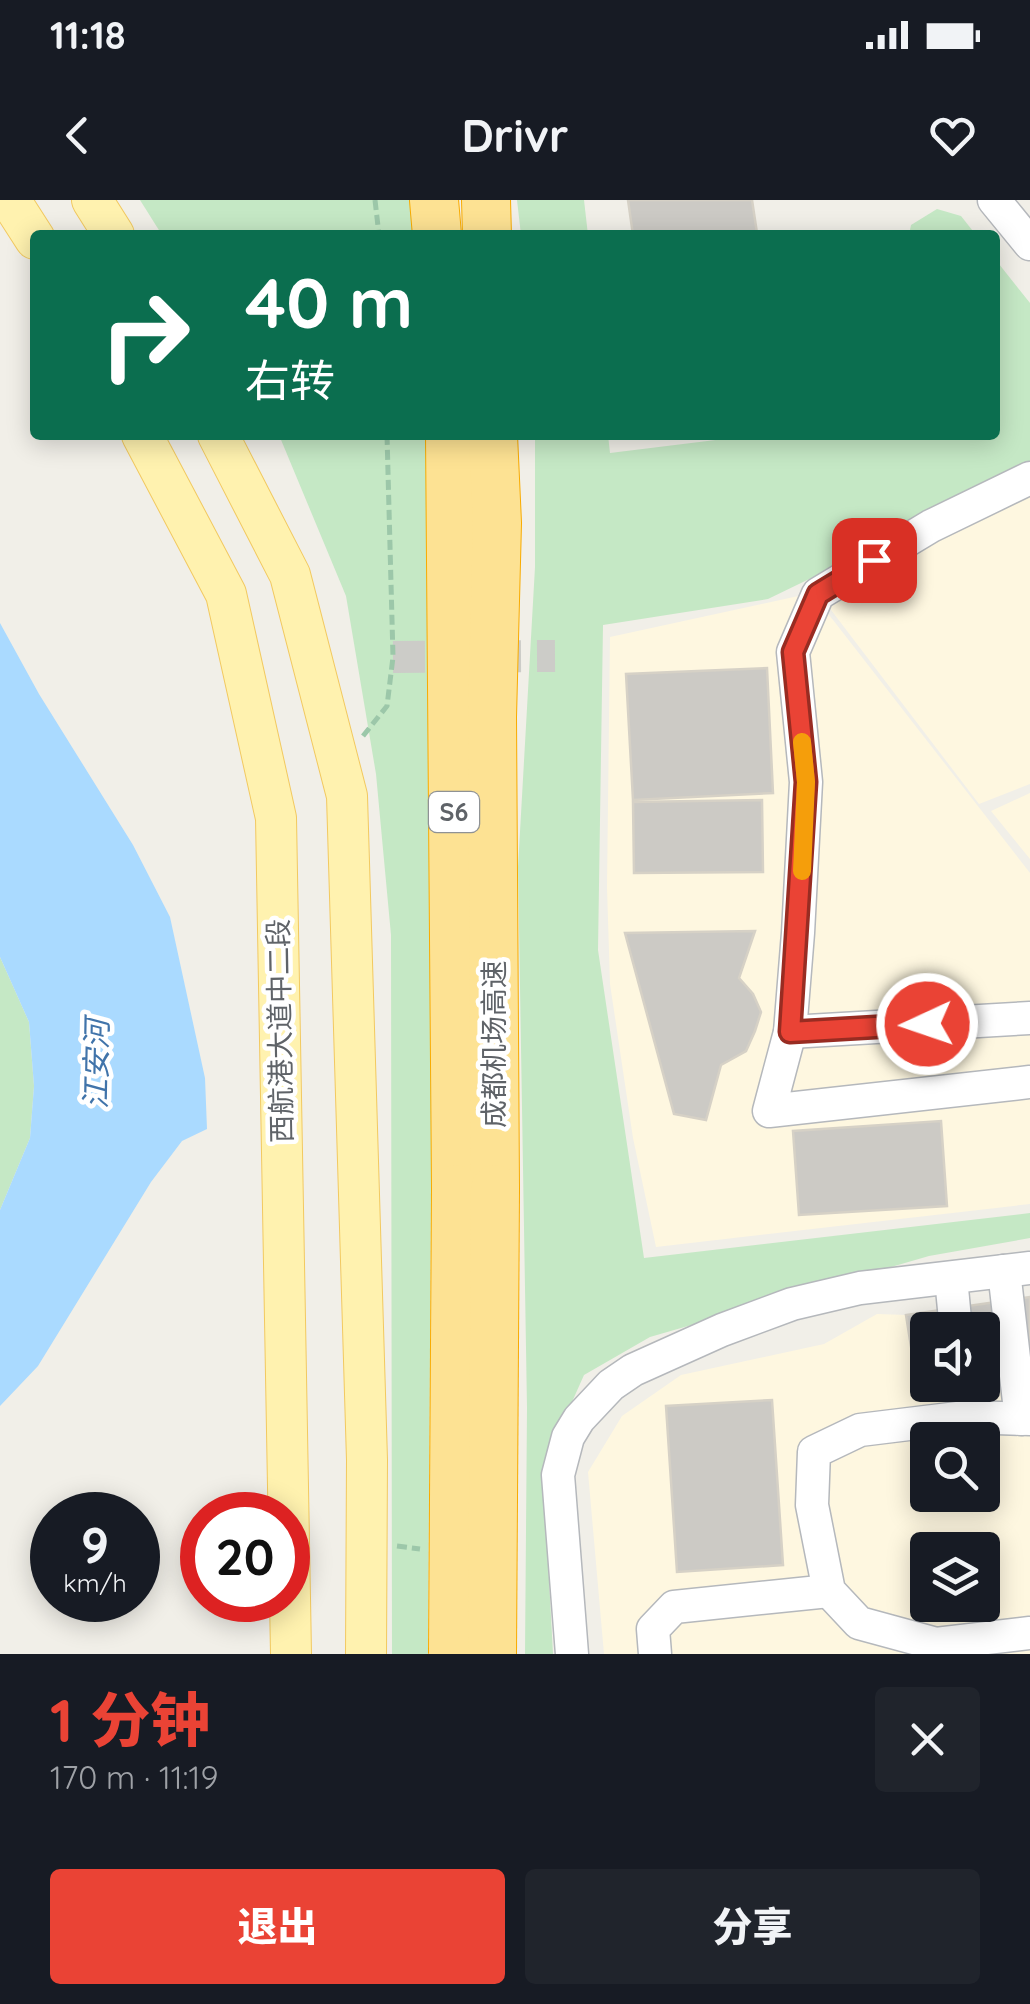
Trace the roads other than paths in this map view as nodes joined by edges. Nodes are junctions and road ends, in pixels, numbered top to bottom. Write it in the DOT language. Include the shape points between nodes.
graph roads {
  1 [pos="10,200"];
  2 [pos="92,200"];
  3 [pos="434,200"];
  4 [pos="486,200"];
  5 [pos="994,200"];
  6 [pos="1020,200"];
  7 [pos="1030,213"];
  8 [pos="0,221"];
  9 [pos="111,230"];
  10 [pos="437,230"];
  11 [pos="487,230"];
  12 [pos="30,231"];
  13 [pos="1030,244"];
  14 [pos="30,248"];
  15 [pos="145,440"];
  16 [pos="221,440"];
  17 [pos="450,440"];
  18 [pos="493,440"];
  19 [pos="1030,478"];
  20 [pos="1030,1018"];
  21 [pos="790,1032"];
  22 [pos="1030,1082"];
  23 [pos="476,1189"];
  24 [pos="1017,1270"];
  25 [pos="950,1278"];
  26 [pos="954,1312"];
  27 [pos="960,1402"];
  28 [pos="967,1402"];
  29 [pos="1026,1419"];
  30 [pos="286,1468"];
  31 [pos="284,1492"];
  32 [pos="829,1590"];
  33 [pos="274,1622"];
  34 [pos="1030,1633"];
  35 [pos="272,1654"];
  36 [pos="291,1654"];
  37 [pos="366,1654"];
  38 [pos="453,1654"];
  39 [pos="492,1654"];
  40 [pos="572,1654"];
  41 [pos="654,1654"];
  1 -- 12 [label="main road"];
  2 -- 9 [label="main road"];
  3 -- 10 [label="highway"];
  4 -- 11 [label="highway"];
  5 -- 13 [label="street"];
  6 -- 7 [label="street"];
  8 -- 14 [label="street"];
  15 -- 30 [label="main road, 西航港大道中二段" via="226,594 276,818"];
  16 -- 37 [label="main road" via="290,575 347,796 367,1460"];
  17 -- 23 [label="highway, 成都机场高速 / S6"];
  18 -- 23 [label="highway, 成都机场高速 / S6" via="497,523"];
  19 -- 21 [label="street" via="931,526 818,594 793,652 806,782"];
  20 -- 21 [label="street"];
  21 -- 22 [label="street" via="769,1112"];
  23 -- 38 [label="highway, 成都机场高速 / S6, bridge"];
  23 -- 39 [label="highway, 成都机场高速 / S6, bridge"];
  24 -- 25 [label="street"];
  24 -- 29 [label="street"];
  25 -- 26 [label="street"];
  25 -- 40 [label="street" via="792,1304 633,1370 595,1400 568,1438 558,1476"];
  27 -- 32 [label="street" via="860,1430 814,1452 812,1505"];
  28 -- 29 [label="street"];
  30 -- 31 [label="main road"];
  30 -- 36 [label="main road, 西航港大道中二段"];
  32 -- 34 [label="street" via="859,1623 936,1644"];
  32 -- 41 [label="street" via="674,1607 653,1628"];
  33 -- 35 [label="main road"];
}
